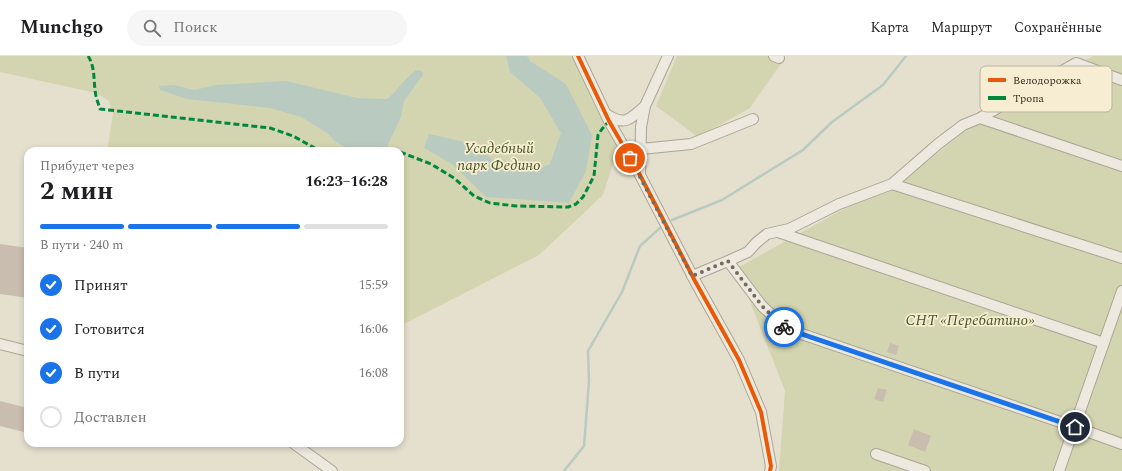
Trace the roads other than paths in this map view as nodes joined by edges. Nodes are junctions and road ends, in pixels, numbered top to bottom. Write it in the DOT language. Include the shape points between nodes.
graph roads {
  1 [pos="578,56"];
  2 [pos="668,56"];
  3 [pos="1071,66"];
  4 [pos="1084,66"];
  5 [pos="1112,76"];
  6 [pos="1122,80"];
  7 [pos="646,106"];
  8 [pos="990,112"];
  9 [pos="606,114"];
  10 [pos="980,118"];
  11 [pos="753,119"];
  12 [pos="640,148"];
  13 [pos="1122,166"];
  14 [pos="640,175"];
  15 [pos="892,184"];
  16 [pos="778,232"];
  17 [pos="1122,258"];
  18 [pos="728,261"];
  19 [pos="692,276"];
  20 [pos="1122,291"];
  21 [pos="1104,343"];
  22 [pos="0,344"];
  23 [pos="24,349"];
  24 [pos="1075,427"];
  25 [pos="1122,444"];
  26 [pos="298,447"];
  27 [pos="876,454"];
  28 [pos="332,471"];
  29 [pos="770,471"];
  30 [pos="926,471"];
  31 [pos="1059,471"];
  1 -- 9 [label="street"];
  2 -- 7 [label="street"];
  3 -- 4 [label="street" via="1076,63"];
  5 -- 6 [label="street"];
  7 -- 9 [label="street" via="632,118 623,121 615,120"];
  7 -- 12 [label="street"];
  8 -- 10 [label="street"];
  9 -- 14 [label="street"];
  10 -- 13 [label="street"];
  10 -- 15 [label="street" via="963,125"];
  11 -- 12 [label="street" via="691,144"];
  12 -- 14 [label="street"];
  14 -- 19 [label="street"];
  15 -- 16 [label="street" via="839,204"];
  15 -- 17 [label="street"];
  16 -- 18 [label="street" via="767,234 748,252"];
  16 -- 21 [label="street"];
  18 -- 19 [label="street"];
  18 -- 24 [label="street" via="762,306 787,329"];
  19 -- 29 [label="street" via="739,360 761,412"];
  20 -- 21 [label="street"];
  21 -- 24 [label="street"];
  22 -- 23 [label="street"];
  24 -- 25 [label="street"];
  24 -- 31 [label="street"];
  26 -- 28 [label="street"];
  27 -- 30 [label="street"];
}
